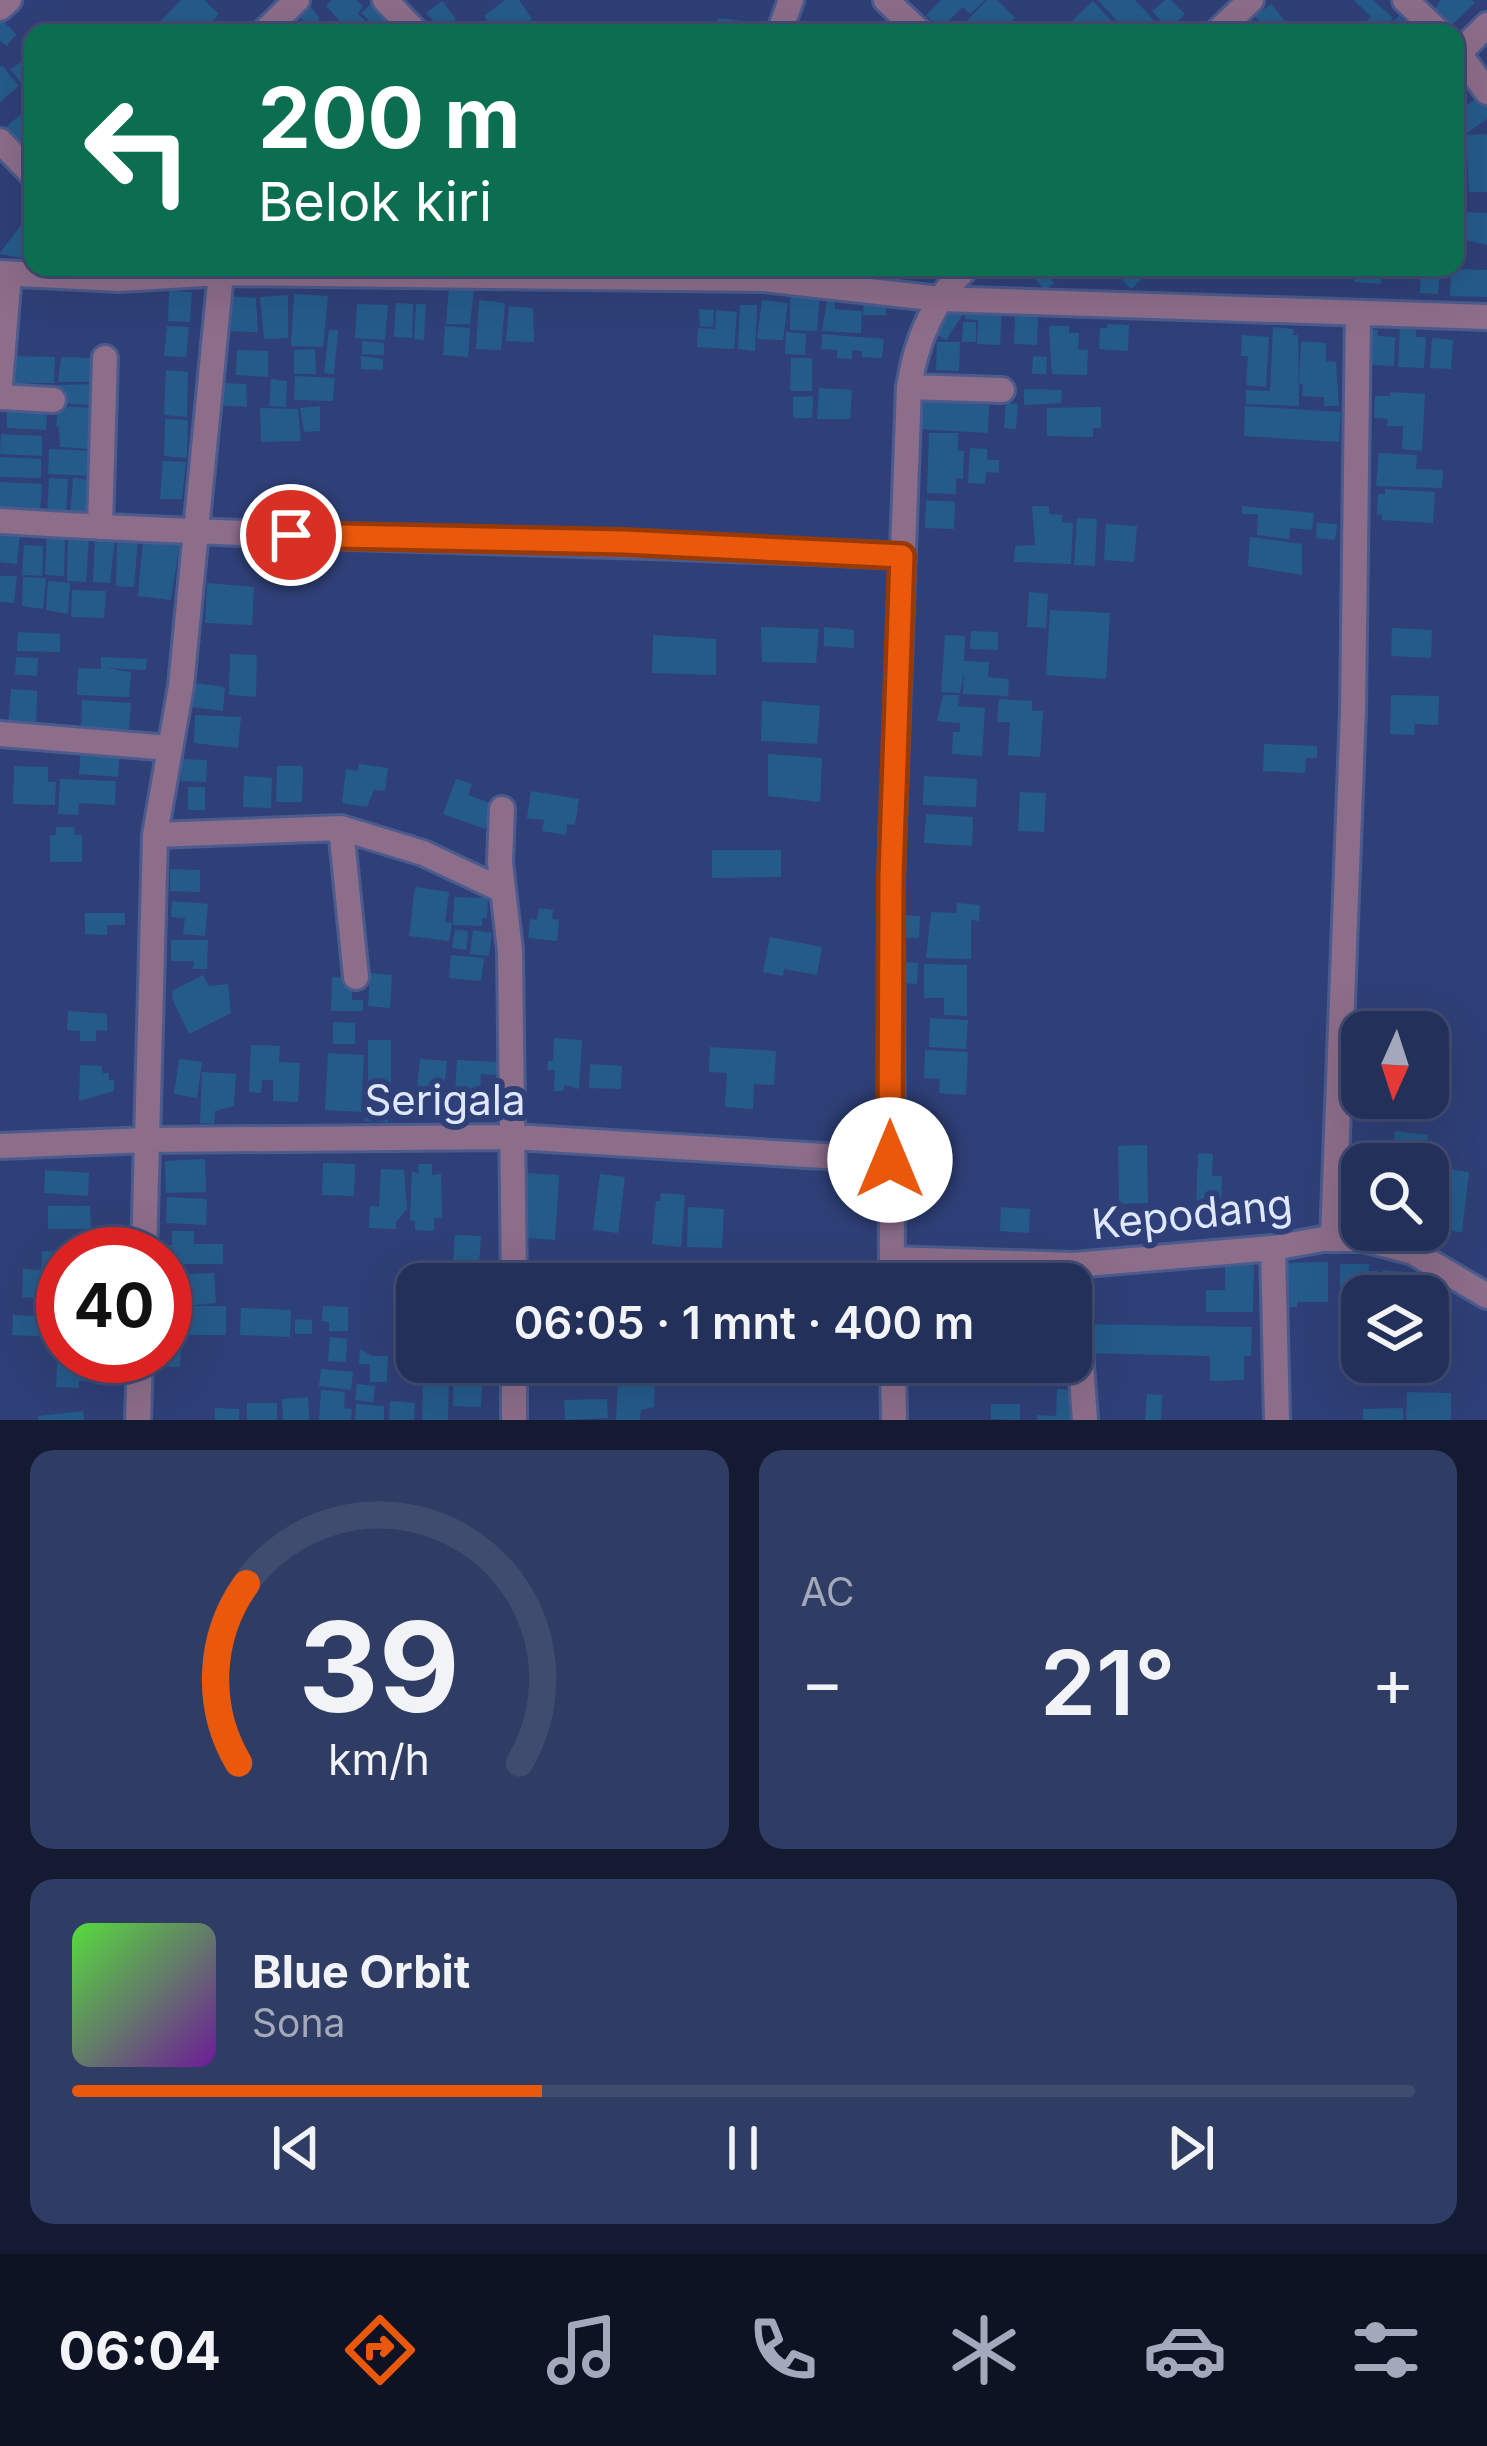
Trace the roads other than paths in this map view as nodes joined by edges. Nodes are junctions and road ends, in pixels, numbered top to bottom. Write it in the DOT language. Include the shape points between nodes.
graph roads {
  1 [pos="9,0"];
  2 [pos="297,0"];
  3 [pos="385,0"];
  4 [pos="886,0"];
  5 [pos="1251,0"];
  6 [pos="1405,0"];
  7 [pos="0,8"];
  8 [pos="272,24"];
  9 [pos="408,24"];
  10 [pos="911,24"];
  11 [pos="1226,24"];
  12 [pos="1430,24"];
  13 [pos="1487,25"];
  14 [pos="1464,45"];
  15 [pos="1464,59"];
  16 [pos="1487,92"];
  17 [pos="0,142"];
  18 [pos="24,166"];
  19 [pos="4,274"];
  20 [pos="220,276"];
  21 [pos="784,276"];
  22 [pos="959,276"];
  23 [pos="940,299"];
  24 [pos="1358,314"];
  25 [pos="1487,317"];
  26 [pos="105,358"];
  27 [pos="0,385"];
  28 [pos="909,386"];
  29 [pos="1002,390"];
  30 [pos="0,397"];
  31 [pos="53,400"];
  32 [pos="0,520"];
  33 [pos="100,527"];
  34 [pos="196,533"];
  35 [pos="902,556"];
  36 [pos="0,734"];
  37 [pos="170,748"];
  38 [pos="502,809"];
  39 [pos="341,828"];
  40 [pos="155,835"];
  41 [pos="502,890"];
  42 [pos="356,977"];
  43 [pos="514,1138"];
  44 [pos="148,1140"];
  45 [pos="0,1146"];
  46 [pos="890,1160"];
  47 [pos="145,1227"];
  48 [pos="1333,1239"];
  49 [pos="1273,1248"];
  50 [pos="514,1263"];
  51 [pos="892,1263"];
  52 [pos="1092,1263"];
  53 [pos="1487,1296"];
  54 [pos="139,1383"];
  55 [pos="514,1383"];
  56 [pos="893,1383"];
  57 [pos="1082,1383"];
  58 [pos="138,1420"];
  59 [pos="514,1420"];
  60 [pos="894,1420"];
  61 [pos="1085,1420"];
  62 [pos="1277,1420"];
  1 -- 7 [label="street"];
  2 -- 8 [label="street"];
  3 -- 9 [label="street"];
  4 -- 10 [label="street"];
  5 -- 11 [label="street"];
  6 -- 12 [label="street"];
  13 -- 14 [label="street"];
  15 -- 16 [label="street"];
  17 -- 18 [label="street"];
  19 -- 27 [label="street"];
  20 -- 34 [label="street"];
  21 -- 23 [label="street"];
  22 -- 23 [label="street"];
  23 -- 24 [label="street"];
  23 -- 28 [label="street"];
  24 -- 25 [label="street"];
  24 -- 48 [label="street"];
  26 -- 33 [label="street"];
  28 -- 29 [label="street"];
  28 -- 35 [label="street"];
  30 -- 31 [label="street"];
  32 -- 33 [label="street"];
  33 -- 34 [label="street"];
  34 -- 35 [label="street"];
  34 -- 37 [label="street"];
  35 -- 46 [label="street"];
  36 -- 37 [label="street"];
  37 -- 40 [label="street"];
  38 -- 41 [label="street"];
  39 -- 40 [label="street"];
  39 -- 41 [label="street" via="423,853"];
  39 -- 42 [label="street"];
  40 -- 44 [label="street"];
  41 -- 43 [label="street"];
  43 -- 44 [label="street, Serigala"];
  43 -- 46 [label="street, Serigala"];
  43 -- 50 [label="street"];
  44 -- 45 [label="street, Serigala"];
  44 -- 47 [label="street"];
  46 -- 51 [label="street"];
  48 -- 49 [label="street, Kepodang"];
  48 -- 53 [label="street, Kepodang" via="1392,1244"];
  49 -- 52 [label="street, Kepodang"];
  49 -- 62 [label="street"];
  54 -- 58 [label="street"];
  55 -- 59 [label="street"];
  56 -- 60 [label="street"];
  57 -- 61 [label="street"];
}
